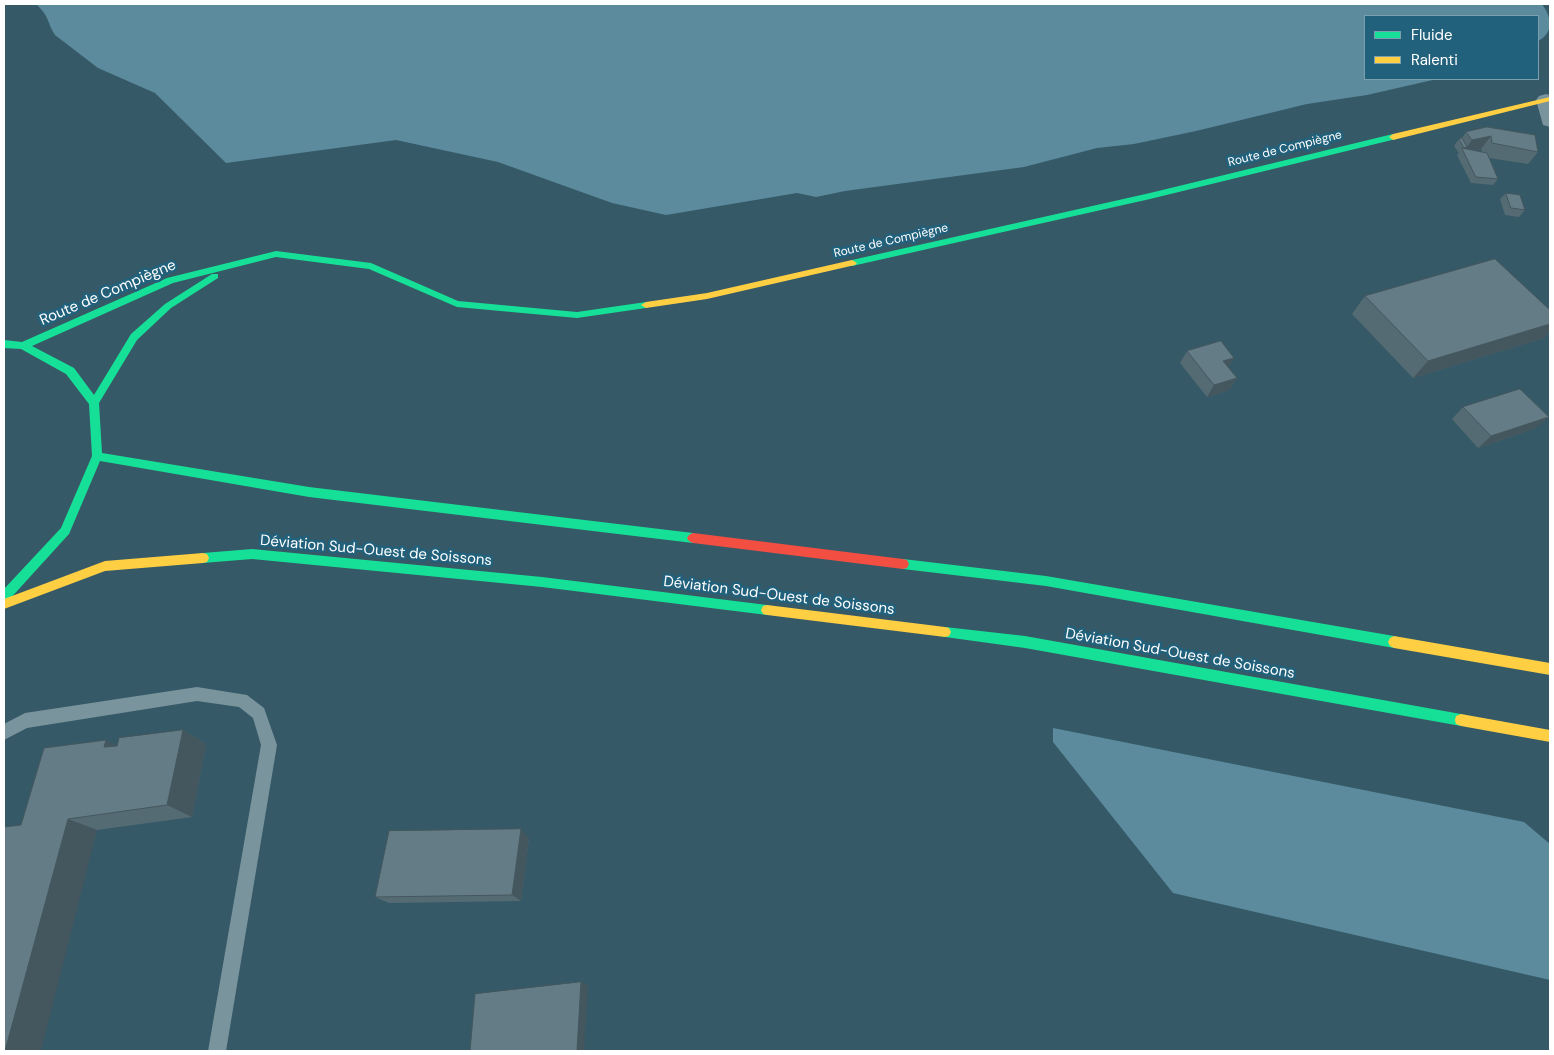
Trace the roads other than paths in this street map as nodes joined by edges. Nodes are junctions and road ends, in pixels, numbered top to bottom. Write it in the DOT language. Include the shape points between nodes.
graph roads {
  1 [pos="1548,99"];
  2 [pos="1550,121"];
  3 [pos="235,263"];
  4 [pos="4,344"];
  5 [pos="22,346"];
  6 [pos="94,403"];
  7 [pos="97,456"];
  8 [pos="4,596"];
  9 [pos="4,604"];
  10 [pos="1550,669"];
  11 [pos="4,732"];
  12 [pos="1550,736"];
  13 [pos="217,1051"];
  1 -- 2 [label="street"];
  1 -- 3 [label="main road, Route de Compiègne" via="1150,196 707,296 577,314 457,304 371,266 276,254"];
  3 -- 5 [label="main road, Route de Compiègne" via="170,280"];
  3 -- 6 [label="main road, Route de Compiègne" via="168,306 134,337"];
  4 -- 5 [label="main road"];
  5 -- 6 [label="main road" via="70,371"];
  6 -- 7 [label="main road"];
  7 -- 8 [label="main road" via="65,531"];
  7 -- 10 [label="main road" via="309,492 1046,581"];
  9 -- 12 [label="main road, Déviation Sud-Ouest de Soissons" via="105,566 252,554 542,582 1025,642"];
  11 -- 13 [label="lane" via="25,721 198,694 242,700 260,713 269,745"];
}
